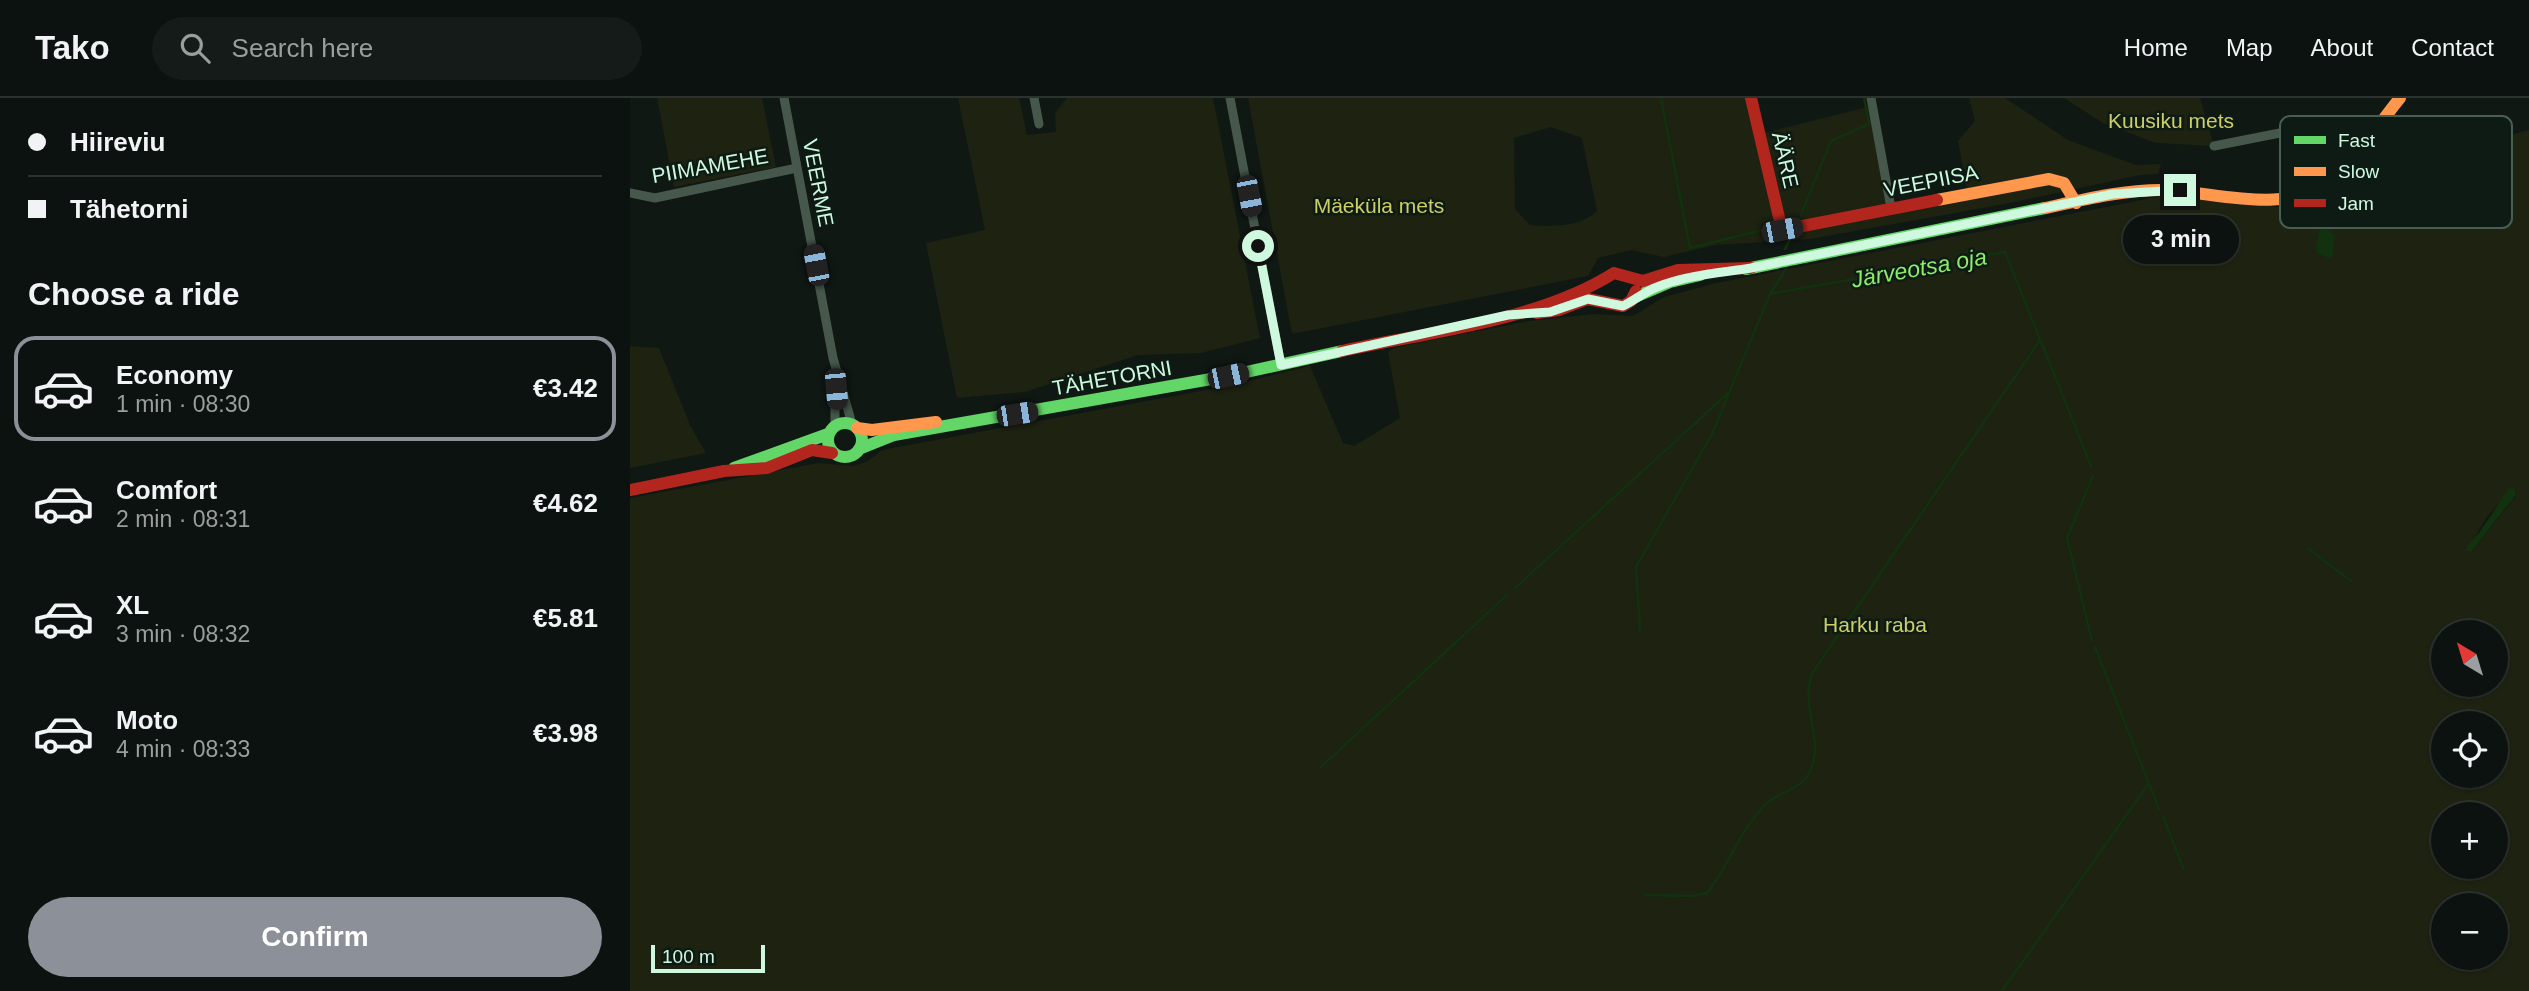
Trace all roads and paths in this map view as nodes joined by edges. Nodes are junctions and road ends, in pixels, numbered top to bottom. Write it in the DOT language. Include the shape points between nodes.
graph roads {
  1 [pos="784,98"];
  2 [pos="1034,98"];
  3 [pos="1230,98"];
  4 [pos="1751,98"];
  5 [pos="1871,98"];
  6 [pos="2400,98"];
  7 [pos="2385,116"];
  8 [pos="1039,124"];
  9 [pos="2280,133"];
  10 [pos="2214,146"];
  11 [pos="797,168"];
  12 [pos="630,193"];
  13 [pos="2280,199"];
  14 [pos="2076,202"];
  15 [pos="1891,208"];
  16 [pos="1782,230"];
  17 [pos="1751,268"];
  18 [pos="1632,278"];
  19 [pos="1604,280"];
  20 [pos="1635,297"];
  21 [pos="1606,302"];
  22 [pos="1508,315"];
  23 [pos="833,358"];
  24 [pos="1281,365"];
  25 [pos="968,422"];
  26 [pos="854,426"];
  27 [pos="832,430"];
  28 [pos="859,449"];
  29 [pos="832,453"];
  30 [pos="724,471"];
  31 [pos="630,490"];
  1 -- 11 [label="street, VEERME"];
  2 -- 8 [label="street"];
  3 -- 24 [label="street"];
  4 -- 16 [label="street, ÄÄRE"];
  5 -- 15 [label="street"];
  6 -- 7 [label="street"];
  9 -- 10 [label="street"];
  11 -- 12 [label="street, PIIMAMEHE" via="655,198"];
  11 -- 23 [label="street, VEERME"];
  13 -- 14 [label="street" via="2160,190"];
  14 -- 15 [label="street, VEEPIISA" via="2069,186 2057,178"];
  14 -- 17 [label="street"];
  15 -- 16 [label="street, VEEPIISA"];
  17 -- 18 [label="street" via="1692,269 1647,281"];
  17 -- 20 [label="street" via="1678,279"];
  18 -- 19 [label="street" via="1618,272"];
  18 -- 20 [label="street"];
  19 -- 21 [label="street" via="1601,291"];
  19 -- 22 [label="street, TÄHETORNI" via="1584,292"];
  20 -- 21 [label="street" via="1623,306"];
  21 -- 22 [label="street, TÄHETORNI" via="1588,299 1550,312"];
  22 -- 24 [label="street, TÄHETORNI"];
  23 -- 26 [label="street, VEERME"];
  23 -- 27 [label="street, VEERME" via="837,408"];
  24 -- 25 [label="street, TÄHETORNI"];
  25 -- 26 [label="street, TÄHETORNI" via="911,422 868,432"];
  25 -- 28 [label="street, TÄHETORNI" via="894,435"];
  26 -- 27 [label="street"];
  26 -- 28 [label="street" via="862,438"];
  27 -- 29 [label="street" via="828,444"];
  27 -- 30 [label="street"];
  28 -- 29 [label="street" via="847,458"];
  29 -- 30 [label="street" via="813,450 767,468"];
  30 -- 31 [label="street"];
}
